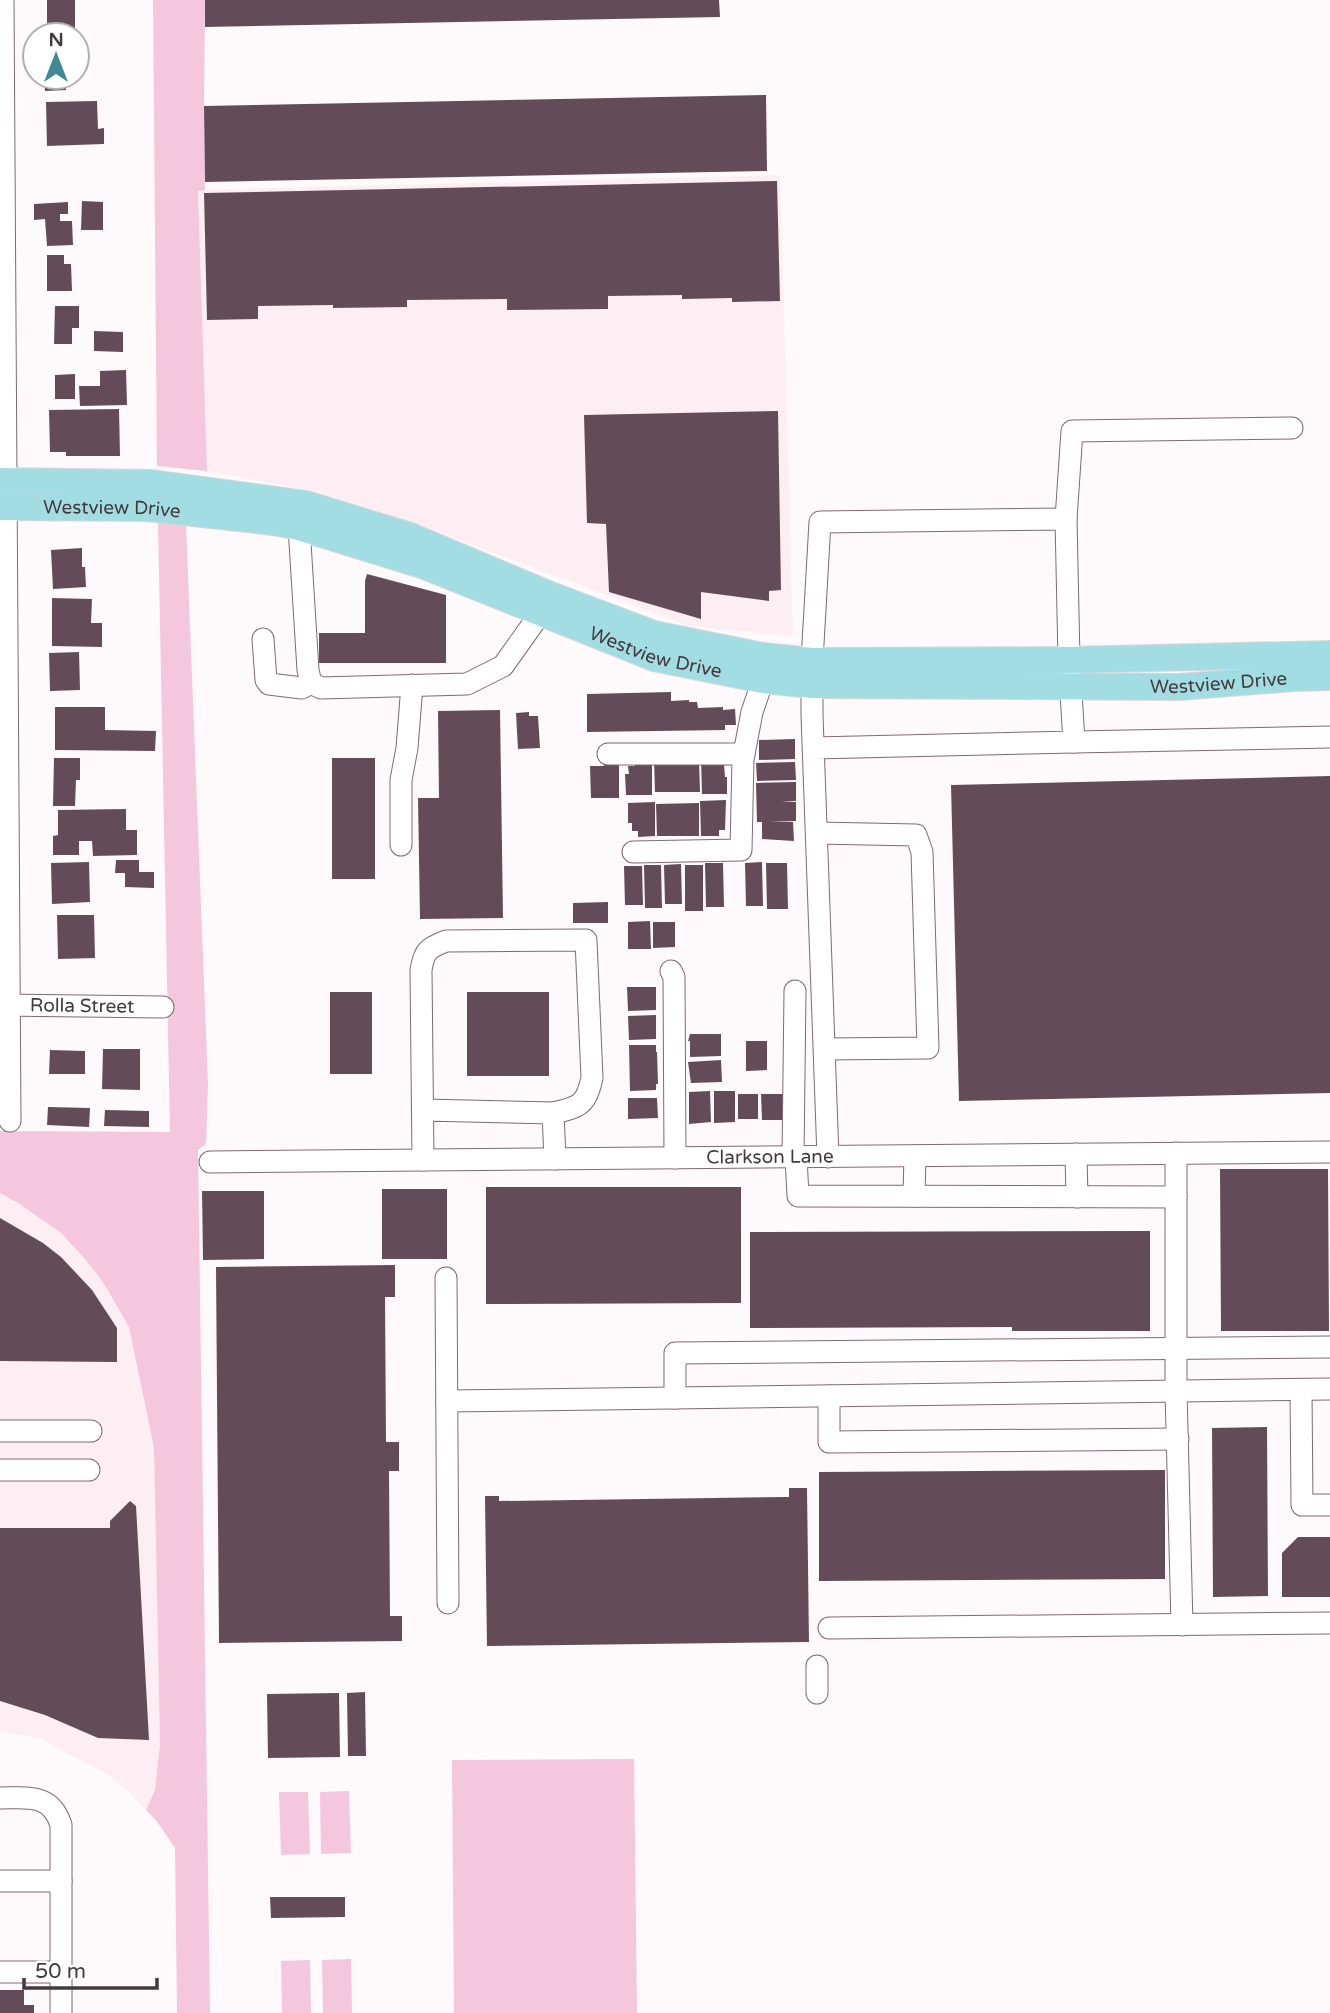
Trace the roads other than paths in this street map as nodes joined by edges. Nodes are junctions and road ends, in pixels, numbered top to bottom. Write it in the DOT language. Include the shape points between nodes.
graph roads {
  1 [pos="3,0"];
  2 [pos="1293,428"];
  3 [pos="3,494"];
  4 [pos="1066,519"];
  5 [pos="299,527"];
  6 [pos="540,614"];
  7 [pos="263,639"];
  8 [pos="1330,654"];
  9 [pos="1069,660"];
  10 [pos="812,673"];
  11 [pos="1330,677"];
  12 [pos="763,680"];
  13 [pos="311,683"];
  14 [pos="412,685"];
  15 [pos="1070,686"];
  16 [pos="1330,737"];
  17 [pos="1074,742"];
  18 [pos="814,748"];
  19 [pos="608,754"];
  20 [pos="744,754"];
  21 [pos="817,833"];
  22 [pos="401,845"];
  23 [pos="633,852"];
  24 [pos="671,971"];
  25 [pos="795,991"];
  26 [pos="5,1005"];
  27 [pos="163,1007"];
  28 [pos="825,1049"];
  29 [pos="423,1110"];
  30 [pos="553,1113"];
  31 [pos="10,1121"];
  32 [pos="1330,1152"];
  33 [pos="1176,1153"];
  34 [pos="1076,1154"];
  35 [pos="915,1156"];
  36 [pos="794,1157"];
  37 [pos="828,1157"];
  38 [pos="676,1158"];
  39 [pos="555,1159"];
  40 [pos="423,1160"];
  41 [pos="210,1162"];
  42 [pos="914,1196"];
  43 [pos="1077,1196"];
  44 [pos="1176,1197"];
  45 [pos="446,1278"];
  46 [pos="1330,1347"];
  47 [pos="1176,1349"];
  48 [pos="1330,1389"];
  49 [pos="1301,1390"];
  50 [pos="1176,1391"];
  51 [pos="829,1396"];
  52 [pos="675,1398"];
  53 [pos="447,1401"];
  54 [pos="0,1430"];
  55 [pos="91,1431"];
  56 [pos="1178,1439"];
  57 [pos="0,1470"];
  58 [pos="89,1470"];
  59 [pos="1330,1505"];
  60 [pos="448,1603"];
  61 [pos="1330,1623"];
  62 [pos="1182,1625"];
  63 [pos="828,1628"];
  64 [pos="817,1666"];
  65 [pos="817,1693"];
  66 [pos="0,1798"];
  67 [pos="0,1881"];
  68 [pos="61,1881"];
  69 [pos="0,1972"];
  70 [pos="61,1972"];
  71 [pos="61,2013"];
  1 -- 3 [label="street"];
  2 -- 4 [label="street" via="1072,430"];
  3 -- 5 [label="main road, Westview Drive"];
  3 -- 10 [label="main road, Westview Drive" via="151,484 306,504 411,536 654,634 763,656"];
  3 -- 26 [label="street"];
  4 -- 9 [label="street"];
  4 -- 10 [label="street" via="820,522"];
  5 -- 6 [label="main road, Westview Drive" via="422,565"];
  5 -- 13 [label="street"];
  6 -- 12 [label="main road, Westview Drive" via="654,658"];
  6 -- 14 [label="street" via="503,666 467,684"];
  7 -- 13 [label="street" via="269,684 302,688"];
  8 -- 9 [label="main road, Westview Drive"];
  9 -- 10 [label="main road, Westview Drive"];
  9 -- 15 [label="street"];
  10 -- 12 [label="main road, Westview Drive"];
  10 -- 15 [label="main road, Westview Drive"];
  10 -- 18 [label="street"];
  11 -- 15 [label="main road, Westview Drive" via="1179,687"];
  12 -- 20 [label="street"];
  13 -- 14 [label="street" via="321,688"];
  14 -- 22 [label="street" via="401,780"];
  15 -- 17 [label="street"];
  16 -- 17 [label="street"];
  17 -- 18 [label="street"];
  18 -- 21 [label="street"];
  19 -- 20 [label="street"];
  20 -- 23 [label="street" via="741,850"];
  21 -- 28 [label="street"];
  21 -- 28 [label="street" via="916,835 922,852 928,1048"];
  24 -- 38 [label="street"];
  25 -- 36 [label="street"];
  26 -- 27 [label="street, Rolla Street"];
  26 -- 31 [label="street"];
  28 -- 37 [label="street"];
  29 -- 30 [label="street"];
  29 -- 30 [label="street" via="421,970 431,947 446,941 586,940 592,1078 588,1097 573,1109"];
  29 -- 40 [label="street"];
  30 -- 39 [label="street"];
  32 -- 33 [label="street, Clarkson Lane"];
  33 -- 34 [label="street, Clarkson Lane"];
  33 -- 44 [label="street"];
  34 -- 35 [label="street, Clarkson Lane"];
  34 -- 43 [label="street"];
  35 -- 37 [label="street, Clarkson Lane"];
  35 -- 42 [label="street"];
  36 -- 37 [label="street, Clarkson Lane"];
  36 -- 38 [label="street, Clarkson Lane"];
  36 -- 42 [label="street" via="798,1196"];
  38 -- 39 [label="street, Clarkson Lane"];
  39 -- 40 [label="street, Clarkson Lane"];
  40 -- 41 [label="street, Clarkson Lane"];
  42 -- 43 [label="street"];
  43 -- 44 [label="street"];
  44 -- 47 [label="street"];
  45 -- 53 [label="street"];
  46 -- 47 [label="street"];
  47 -- 50 [label="street"];
  47 -- 52 [label="street" via="675,1353"];
  48 -- 49 [label="street"];
  49 -- 50 [label="street"];
  49 -- 59 [label="street" via="1302,1505"];
  50 -- 51 [label="street"];
  50 -- 56 [label="street"];
  51 -- 52 [label="street"];
  51 -- 56 [label="street" via="829,1442"];
  52 -- 53 [label="street"];
  53 -- 60 [label="street"];
  54 -- 55 [label="street"];
  56 -- 62 [label="street"];
  57 -- 58 [label="street"];
  61 -- 62 [label="street"];
  62 -- 63 [label="street"];
  64 -- 65 [label="street"];
  66 -- 68 [label="street" via="37,1798 58,1815"];
  67 -- 68 [label="street"];
  68 -- 70 [label="street"];
  69 -- 70 [label="street"];
  70 -- 71 [label="street"];
}
